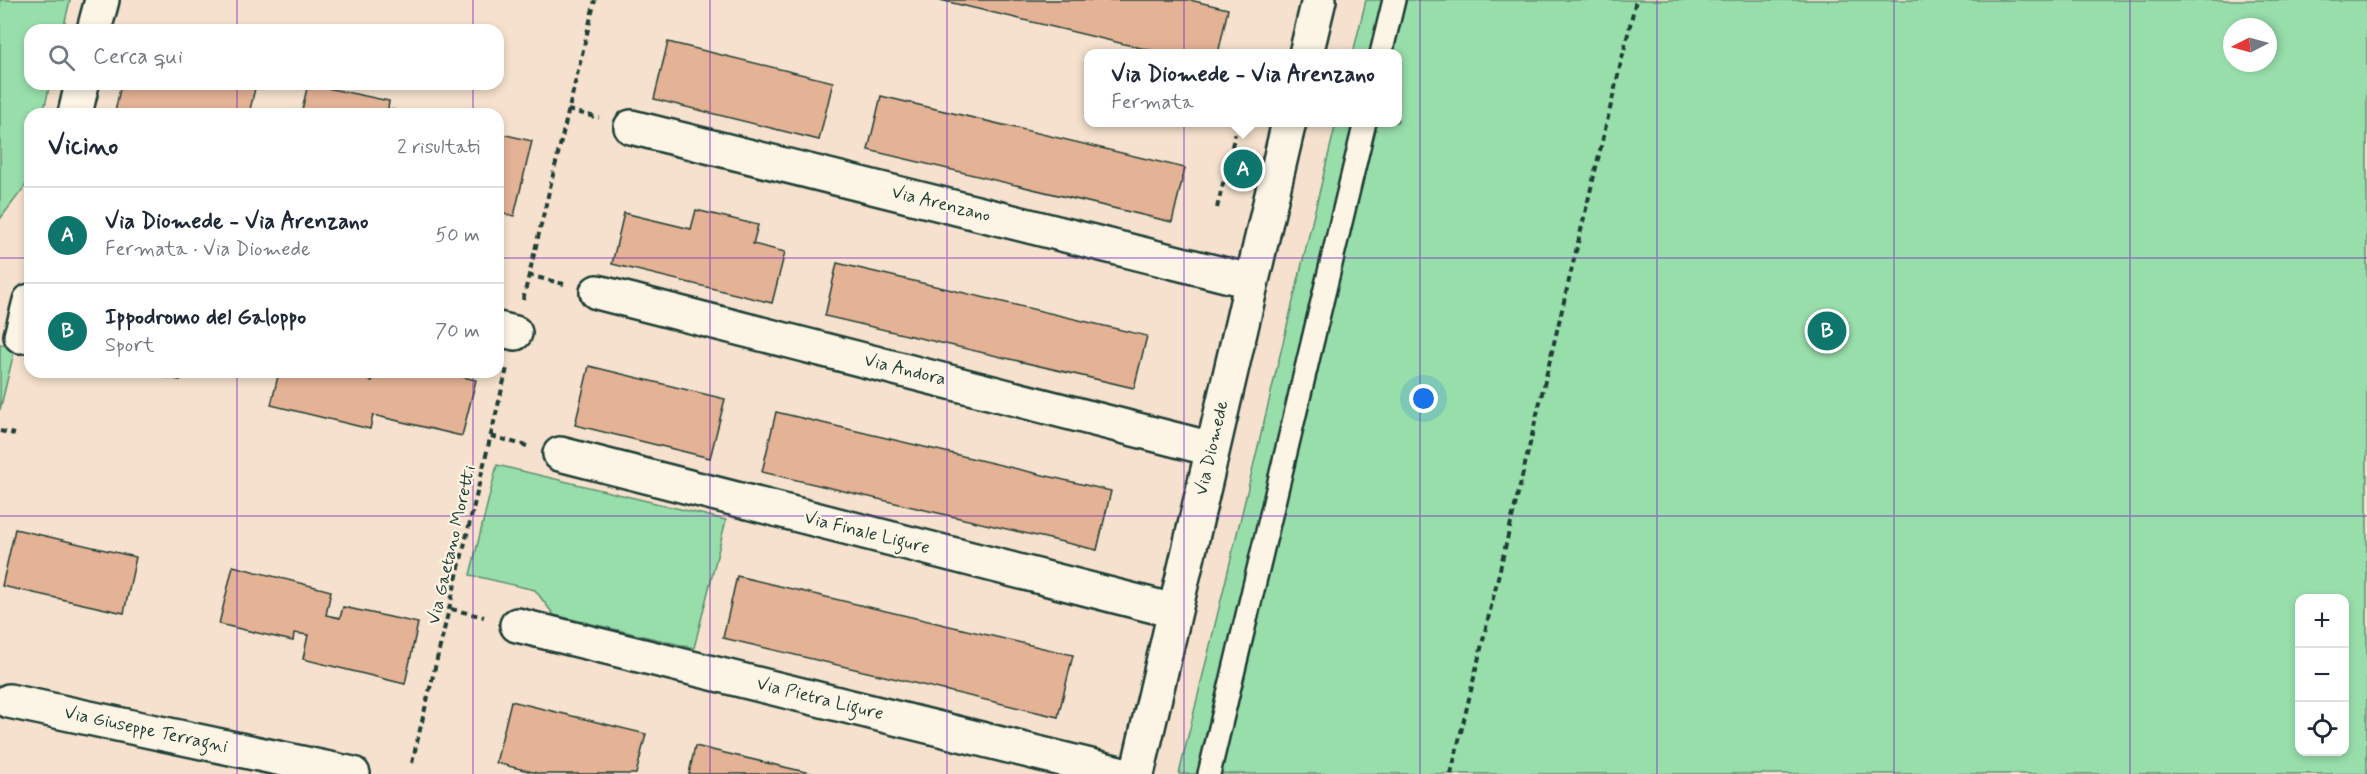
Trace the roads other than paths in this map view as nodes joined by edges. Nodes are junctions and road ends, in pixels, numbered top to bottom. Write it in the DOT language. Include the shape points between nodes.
graph roads {
  1 [pos="102,0"];
  2 [pos="1319,0"];
  3 [pos="1394,0"];
  4 [pos="96,24"];
  5 [pos="1307,49"];
  6 [pos="1382,49"];
  7 [pos="81,90"];
  8 [pos="76,108"];
  9 [pos="631,127"];
  10 [pos="1288,127"];
  11 [pos="1364,127"];
  12 [pos="1250,282"];
  13 [pos="597,292"];
  14 [pos="24,324"];
  15 [pos="21,336"];
  16 [pos="1212,448"];
  17 [pos="560,454"];
  18 [pos="1174,611"];
  19 [pos="517,625"];
  20 [pos="9,701"];
  21 [pos="353,774"];
  22 [pos="1122,774"];
  23 [pos="1137,774"];
  24 [pos="1209,774"];
  1 -- 4 [label="street"];
  2 -- 5 [label="street"];
  3 -- 6 [label="lane"];
  7 -- 8 [label="street"];
  9 -- 12 [label="street, Via Arenzano"];
  10 -- 12 [label="street, Via Diomede"];
  11 -- 24 [label="lane"];
  12 -- 16 [label="street, Via Diomede"];
  13 -- 16 [label="street, Via Andora"];
  14 -- 15 [label="street"];
  16 -- 18 [label="street, Via Diomede"];
  17 -- 18 [label="street, Via Finale Ligure"];
  18 -- 23 [label="street, Via Diomede"];
  19 -- 22 [label="street, Via Pietra Ligure"];
  20 -- 21 [label="street, Via Giuseppe Terragni"];
}
